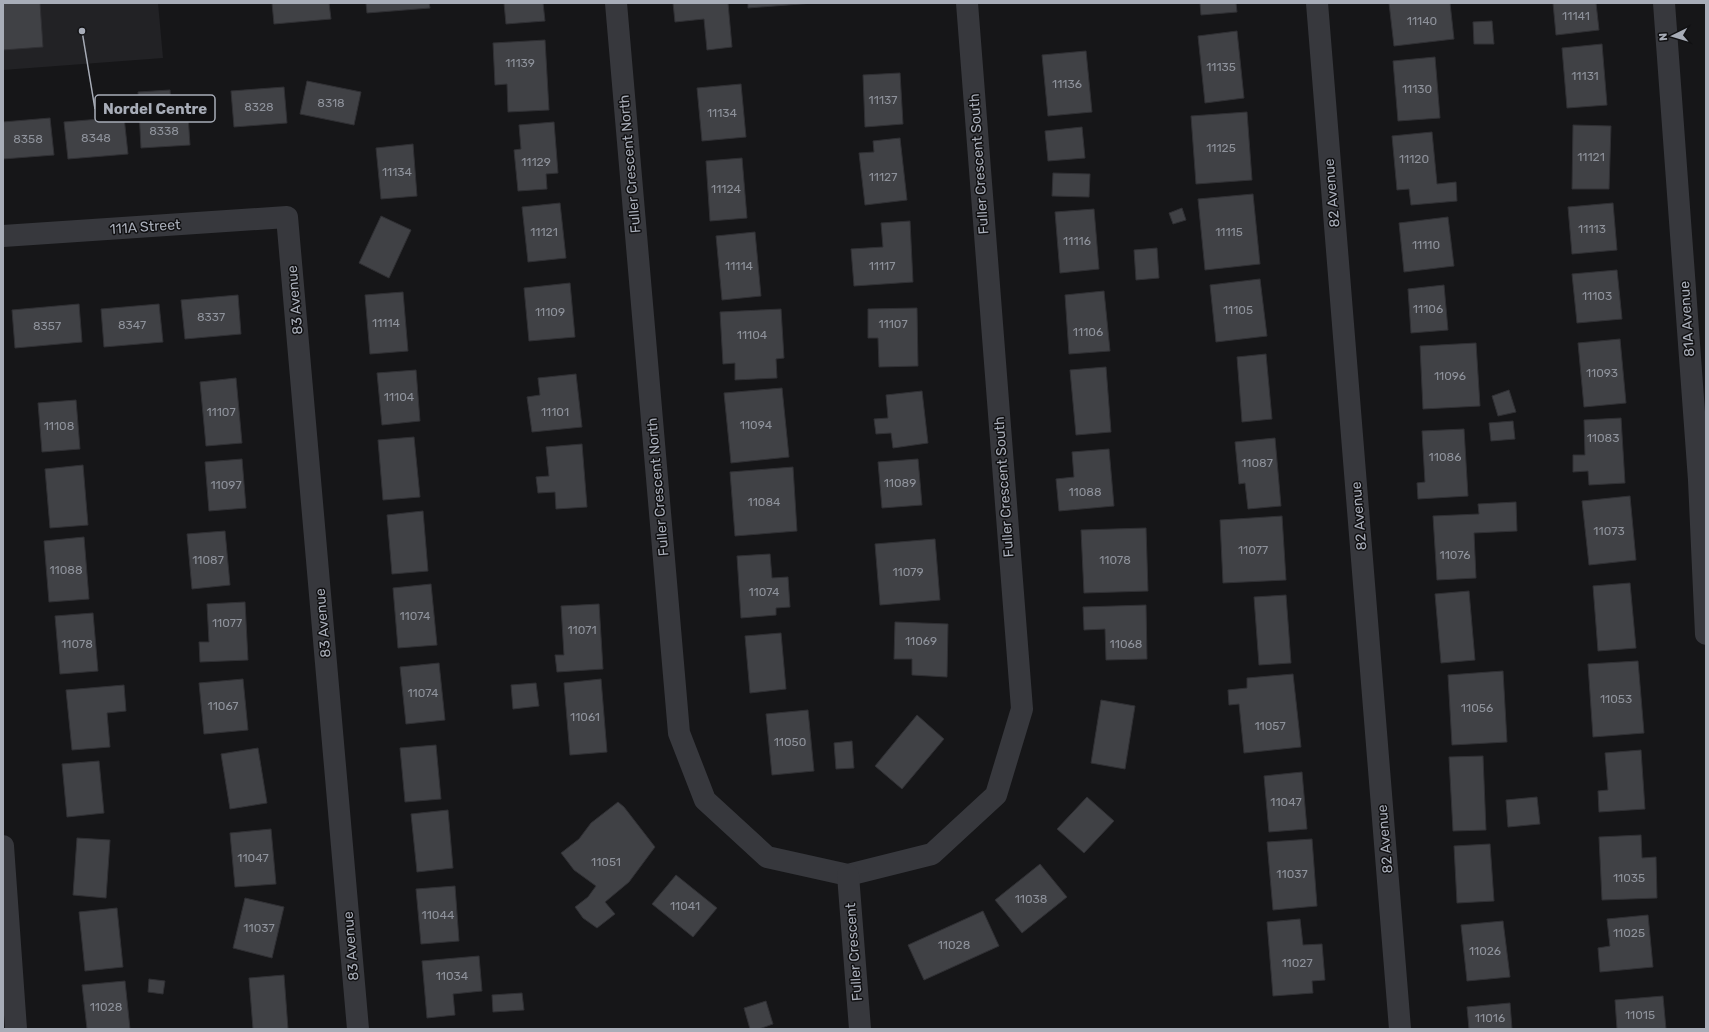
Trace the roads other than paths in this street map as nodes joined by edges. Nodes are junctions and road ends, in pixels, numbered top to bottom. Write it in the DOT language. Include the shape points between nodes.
graph roads {
  1 [pos="616,3"];
  2 [pos="967,3"];
  3 [pos="1316,3"];
  4 [pos="1664,3"];
  5 [pos="287,217"];
  6 [pos="3,236"];
  7 [pos="1702,480"];
  8 [pos="1706,634"];
  9 [pos="3,846"];
  10 [pos="848,875"];
  11 [pos="16,1029"];
  12 [pos="358,1029"];
  13 [pos="860,1029"];
  14 [pos="1400,1029"];
  1 -- 10 [label="street, Fuller Crescent North" via="679,733 705,800 767,857"];
  2 -- 10 [label="street, Fuller Crescent South" via="1022,709 996,795 932,854"];
  3 -- 14 [label="street, 82 Avenue"];
  4 -- 7 [label="street, 81A Avenue"];
  5 -- 6 [label="street, 111A Street"];
  5 -- 12 [label="street, 83 Avenue"];
  7 -- 8 [label="street, 81A Avenue"];
  9 -- 11 [label="street"];
  10 -- 13 [label="street, Fuller Crescent"];
}
